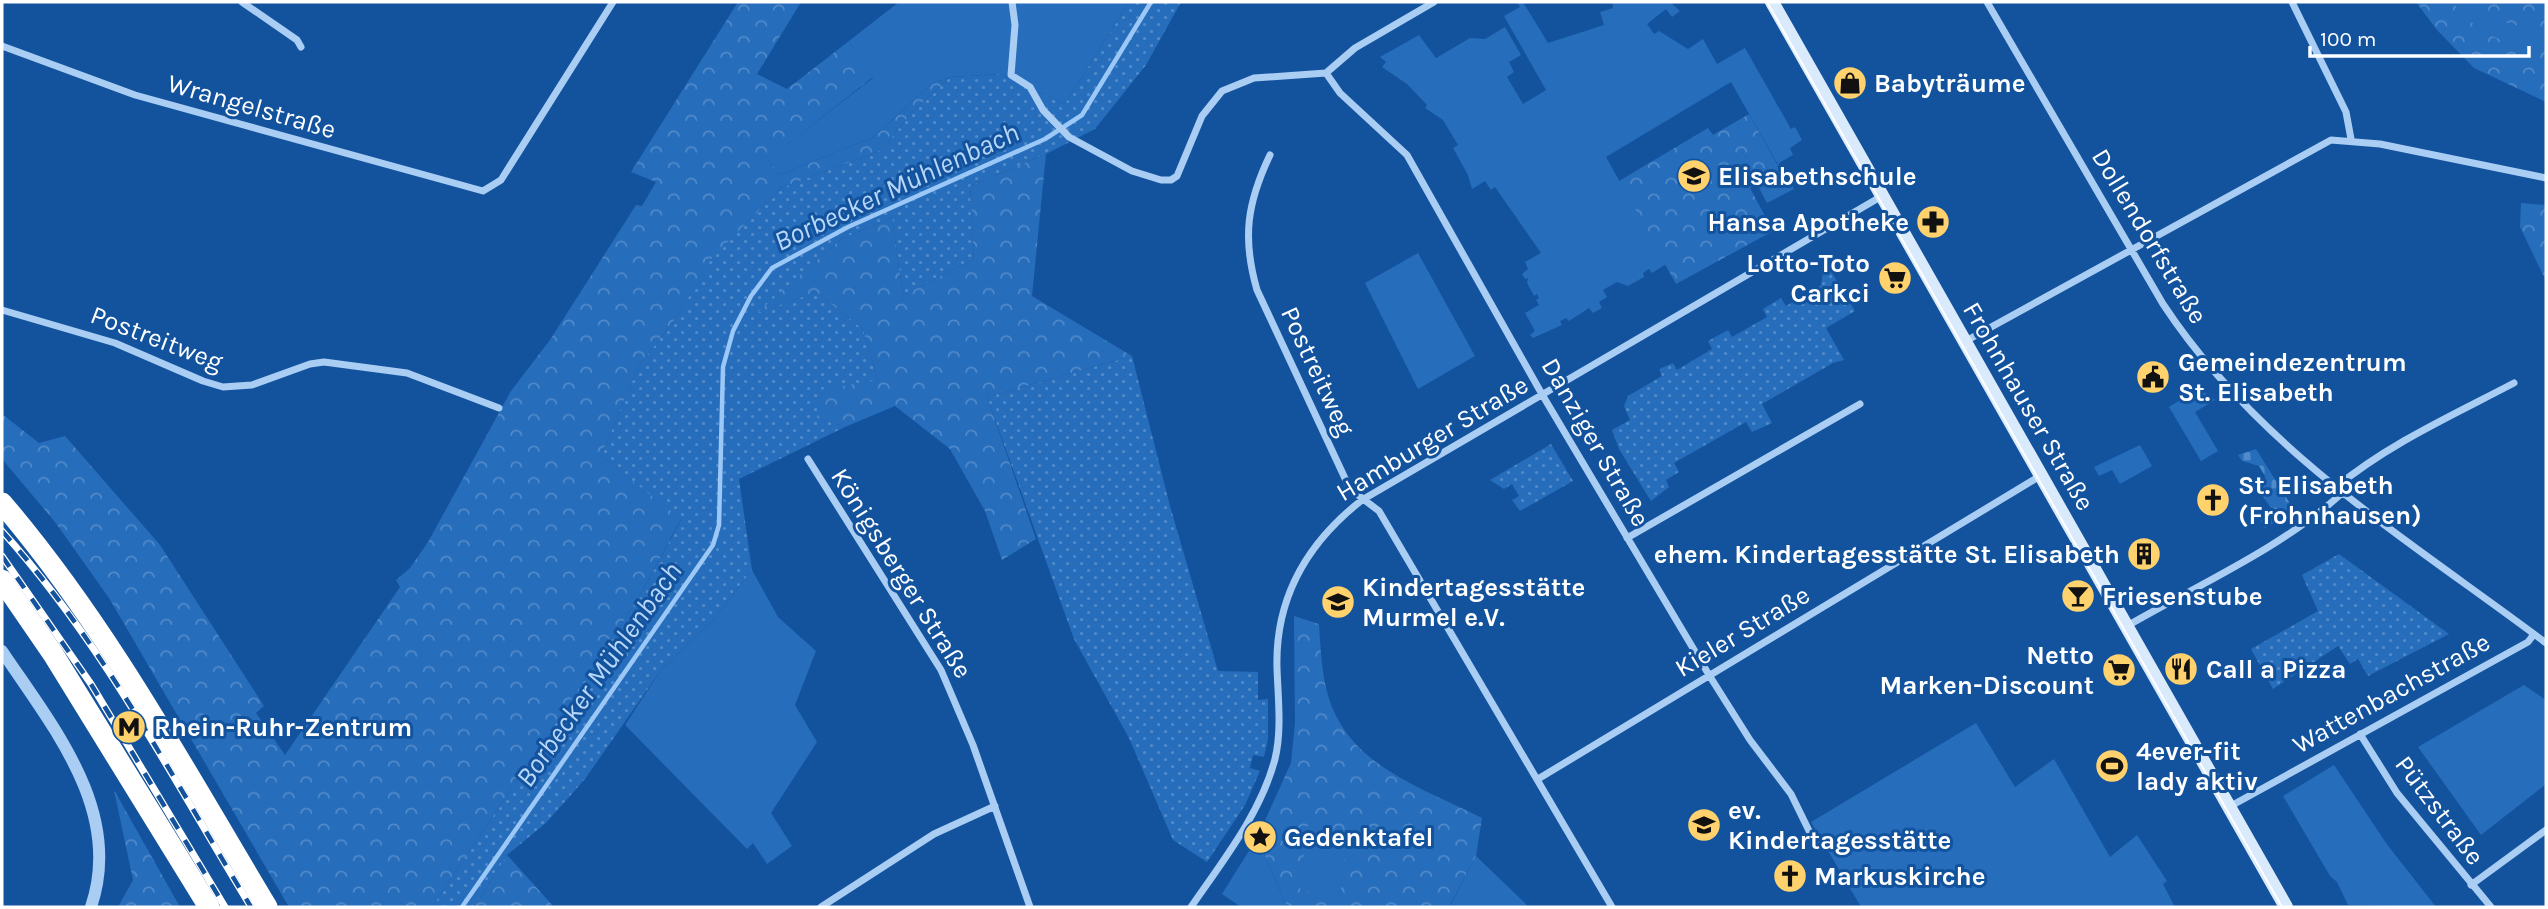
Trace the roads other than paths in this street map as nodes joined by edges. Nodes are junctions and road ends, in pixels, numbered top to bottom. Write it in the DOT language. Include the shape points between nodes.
graph roads {
  1 [pos="242,2"];
  2 [pos="614,2"];
  3 [pos="1012,2"];
  4 [pos="1434,2"];
  5 [pos="1772,2"];
  6 [pos="1987,2"];
  7 [pos="2292,2"];
  8 [pos="2,46"];
  9 [pos="301,47"];
  10 [pos="1326,73"];
  11 [pos="2351,139"];
  12 [pos="1270,155"];
  13 [pos="2546,178"];
  14 [pos="1882,196"];
  15 [pos="2134,251"];
  16 [pos="2,310"];
  17 [pos="1964,343"];
  18 [pos="2514,383"];
  19 [pos="1543,396"];
  20 [pos="1860,404"];
  21 [pos="499,408"];
  22 [pos="808,459"];
  23 [pos="2040,476"];
  24 [pos="2338,491"];
  25 [pos="1362,499"];
  26 [pos="2,503"];
  27 [pos="1628,538"];
  28 [pos="2,579"];
  29 [pos="2,601"];
  30 [pos="2126,626"];
  31 [pos="2534,634"];
  32 [pos="2546,643"];
  33 [pos="2,651"];
  34 [pos="53,654"];
  35 [pos="1709,676"];
  36 [pos="2360,734"];
  37 [pos="1538,779"];
  38 [pos="995,806"];
  39 [pos="2228,807"];
  40 [pos="2546,830"];
  41 [pos="1816,845"];
  42 [pos="2471,885"];
  43 [pos="90,907"];
  44 [pos="209,907"];
  45 [pos="267,907"];
  46 [pos="821,907"];
  47 [pos="1030,907"];
  48 [pos="1191,907"];
  49 [pos="1612,907"];
  50 [pos="2286,907"];
  51 [pos="2491,907"];
  1 -- 9 [label="street"];
  2 -- 8 [label="street, Wrangelstraße" via="533,132 494,187 483,191 135,95"];
  3 -- 10 [label="street" via="1011,75 1030,87 1069,137 1132,171 1161,180 1177,176 1202,116 1222,91 1254,78"];
  4 -- 10 [label="street" via="1355,48"];
  5 -- 14 [label="main road, Frohnhauser Straße"];
  6 -- 15 [label="street, Dollendorfstraße"];
  7 -- 11 [label="street" via="2346,112"];
  10 -- 19 [label="street, Danziger Straße" via="1340,93 1407,155"];
  11 -- 13 [label="street"];
  11 -- 15 [label="street" via="2331,140"];
  12 -- 25 [label="street, Postreitweg" via="1252,198 1247,257 1256,290 1350,489"];
  14 -- 17 [label="main road, Frohnhauser Straße"];
  14 -- 19 [label="street, Hamburger Straße"];
  15 -- 17 [label="street"];
  15 -- 24 [label="street, Dollendorfstraße" via="2195,351"];
  16 -- 21 [label="street, Postreitweg" via="115,343 223,387 252,385 324,362 407,373"];
  17 -- 23 [label="main road, Frohnhauser Straße"];
  18 -- 24 [label="street" via="2358,469"];
  19 -- 25 [label="street, Hamburger Straße"];
  19 -- 27 [label="street, Danziger Straße"];
  20 -- 27 [label="street"];
  22 -- 38 [label="street, Königsberger Straße" via="941,670"];
  23 -- 30 [label="main road, Frohnhauser Straße"];
  23 -- 35 [label="street, Kieler Straße"];
  24 -- 30 [label="street" via="2323,510 2282,537"];
  24 -- 31 [label="street, Dollendorfstraße"];
  25 -- 37 [label="street, Postreitweg" via="1379,511"];
  25 -- 48 [label="street, Hamburger Straße" via="1340,517 1301,564 1283,607 1278,635 1279,737 1269,781"];
  26 -- 45 [label="highway" via="89,618"];
  27 -- 35 [label="street, Danziger Straße"];
  28 -- 34 [label="highway"];
  29 -- 34 [label="highway"];
  30 -- 39 [label="main road, Frohnhauser Straße"];
  31 -- 32 [label="street, Dollendorfstraße"];
  31 -- 36 [label="street, Wattenbachstraße" via="2528,642"];
  33 -- 43 [label="street" via="61,740 90,799 98,839 97,881"];
  34 -- 44 [label="highway"];
  35 -- 37 [label="street, Kieler Straße"];
  35 -- 41 [label="street, Danziger Straße" via="1791,794"];
  36 -- 39 [label="street, Wattenbachstraße"];
  36 -- 42 [label="street, Pützstraße" via="2398,793"];
  37 -- 49 [label="street, Postreitweg"];
  38 -- 46 [label="street" via="934,834"];
  38 -- 47 [label="street, Königsberger Straße"];
  39 -- 50 [label="main road, Frohnhauser Straße"];
  40 -- 42 [label="street"];
  42 -- 51 [label="street, Pützstraße"];
}
